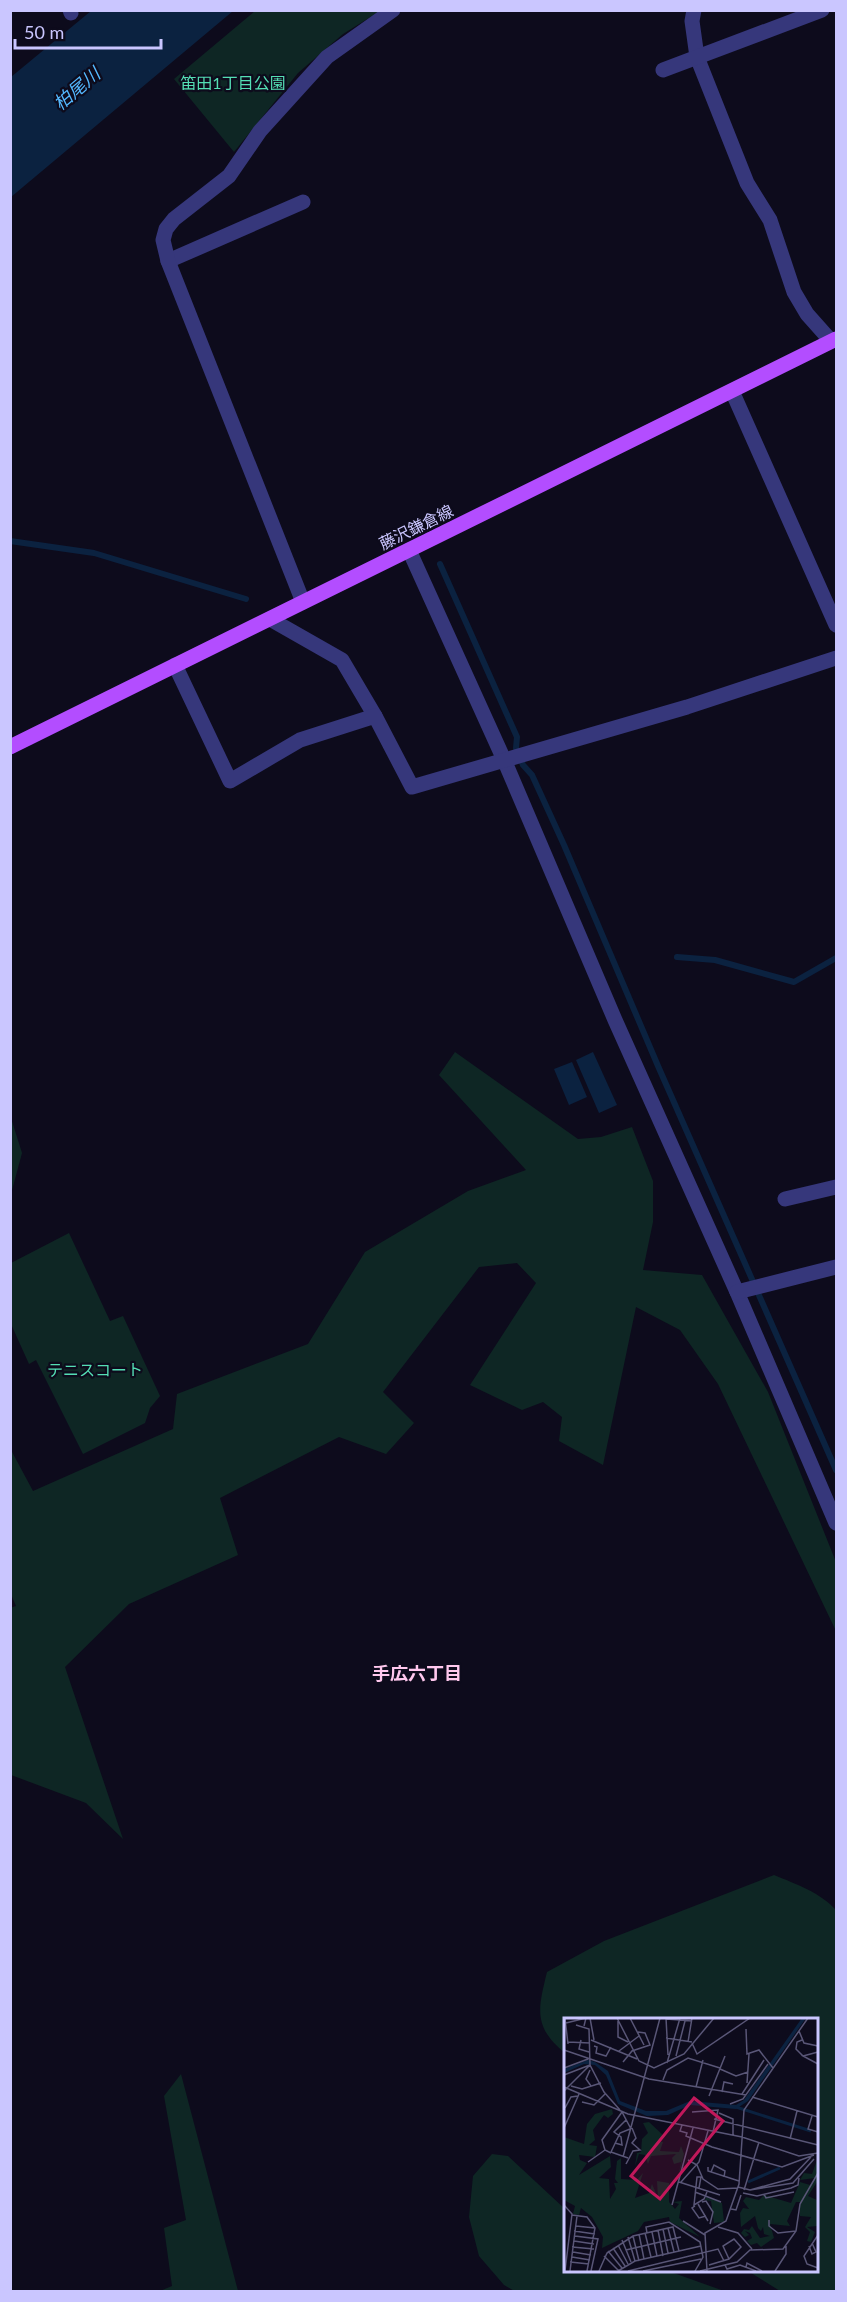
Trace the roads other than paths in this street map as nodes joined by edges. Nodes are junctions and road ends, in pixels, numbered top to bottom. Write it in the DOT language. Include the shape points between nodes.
graph roads {
  1 [pos="393,10"];
  2 [pos="694,10"];
  3 [pos="822,10"];
  4 [pos="698,57"];
  5 [pos="663,70"];
  6 [pos="303,202"];
  7 [pos="168,261"];
  8 [pos="834,340"];
  9 [pos="732,391"];
  10 [pos="408,550"];
  11 [pos="303,602"];
  12 [pos="270,619"];
  13 [pos="837,625"];
  14 [pos="837,658"];
  15 [pos="175,665"];
  16 [pos="375,716"];
  17 [pos="10,747"];
  18 [pos="505,762"];
  19 [pos="837,1187"];
  20 [pos="785,1199"];
  21 [pos="837,1268"];
  22 [pos="737,1292"];
  23 [pos="837,1523"];
  1 -- 7 [label="street" via="327,57 260,131 229,176 174,219 163,240"];
  2 -- 4 [label="street"];
  3 -- 4 [label="street"];
  4 -- 5 [label="street"];
  4 -- 8 [label="street" via="747,183 770,220 795,292 807,314"];
  6 -- 7 [label="street"];
  7 -- 11 [label="street"];
  8 -- 9 [label="main road, 藤沢鎌倉線"];
  9 -- 10 [label="main road, 藤沢鎌倉線"];
  9 -- 13 [label="street"];
  10 -- 11 [label="main road, 藤沢鎌倉線"];
  10 -- 18 [label="street"];
  11 -- 12 [label="main road, 藤沢鎌倉線"];
  12 -- 15 [label="main road, 藤沢鎌倉線"];
  12 -- 16 [label="street" via="342,660"];
  14 -- 18 [label="street"];
  15 -- 16 [label="street" via="230,781 300,740"];
  15 -- 17 [label="main road, 藤沢鎌倉線"];
  16 -- 18 [label="street" via="412,787"];
  18 -- 22 [label="street"];
  19 -- 20 [label="street"];
  21 -- 22 [label="street"];
  22 -- 23 [label="street"];
}
